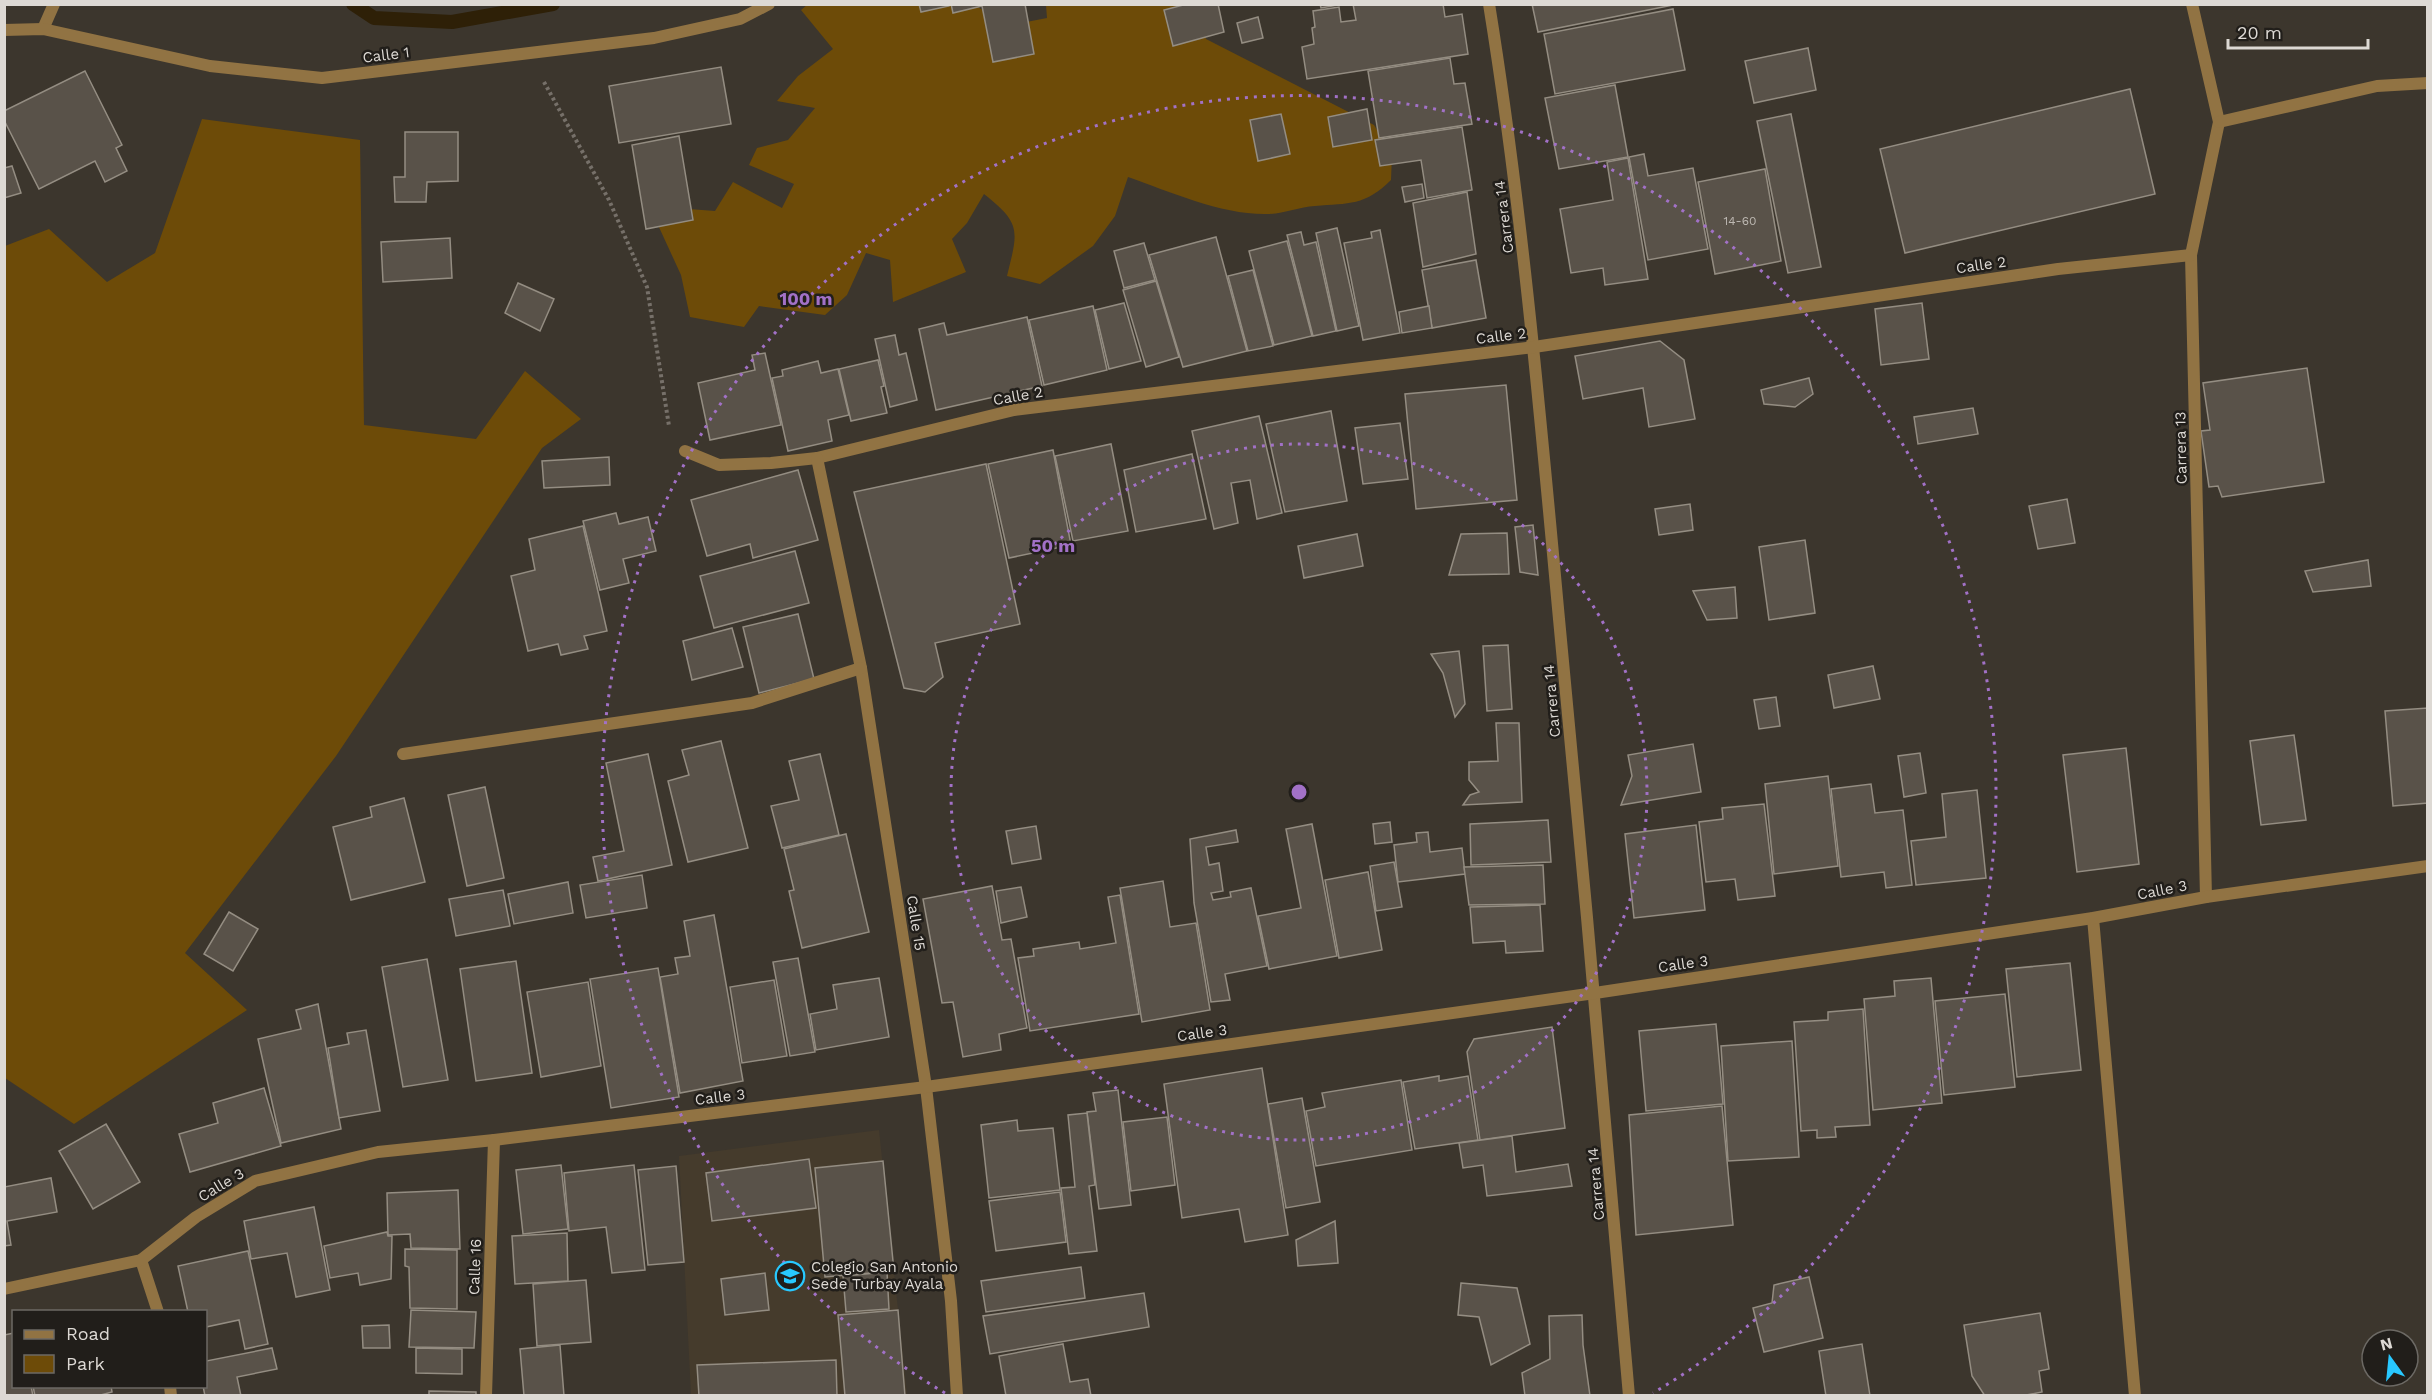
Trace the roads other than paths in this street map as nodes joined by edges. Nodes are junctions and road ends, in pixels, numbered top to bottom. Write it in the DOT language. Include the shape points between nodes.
graph roads {
  1 [pos="54,4"];
  2 [pos="769,4"];
  3 [pos="1489,4"];
  4 [pos="2192,4"];
  5 [pos="44,29"];
  6 [pos="4,30"];
  7 [pos="2427,83"];
  8 [pos="2219,122"];
  9 [pos="2191,255"];
  10 [pos="1534,347"];
  11 [pos="685,451"];
  12 [pos="817,458"];
  13 [pos="861,668"];
  14 [pos="403,754"];
  15 [pos="2427,866"];
  16 [pos="2206,897"];
  17 [pos="2093,918"];
  18 [pos="1595,993"];
  19 [pos="926,1087"];
  20 [pos="494,1140"];
  21 [pos="141,1260"];
  22 [pos="4,1290"];
  23 [pos="158,1310"];
  24 [pos="486,1395"];
  25 [pos="957,1395"];
  26 [pos="1629,1395"];
  27 [pos="2135,1395"];
  1 -- 5 [label="street"];
  2 -- 5 [label="street, Calle 1" via="740,18 654,38 322,78 210,66"];
  3 -- 10 [label="street, Carrera 14" via="1508,118"];
  4 -- 8 [label="street, Carrera 13"];
  5 -- 6 [label="street, Calle 1"];
  7 -- 8 [label="street" via="2377,86"];
  8 -- 9 [label="street, Carrera 13"];
  9 -- 10 [label="street, Calle 2" via="2058,269"];
  9 -- 16 [label="street, Carrera 13"];
  10 -- 12 [label="street, Calle 2" via="1014,410"];
  10 -- 18 [label="street, Carrera 14"];
  11 -- 12 [label="street, Calle 2" via="719,465"];
  12 -- 13 [label="street, Calle 15"];
  13 -- 14 [label="street" via="752,703"];
  13 -- 19 [label="street, Calle 15"];
  15 -- 16 [label="street, Calle 3"];
  16 -- 17 [label="street, Calle 3"];
  17 -- 18 [label="street, Calle 3"];
  17 -- 27 [label="street"];
  18 -- 19 [label="street, Calle 3"];
  18 -- 26 [label="street, Carrera 14"];
  19 -- 20 [label="street, Calle 3"];
  19 -- 25 [label="street, Calle 15" via="951,1301"];
  20 -- 21 [label="street, Calle 3" via="378,1152 255,1181 196,1217"];
  20 -- 24 [label="street, Calle 16"];
  21 -- 22 [label="street, Calle 3"];
  21 -- 23 [label="street"];
}
